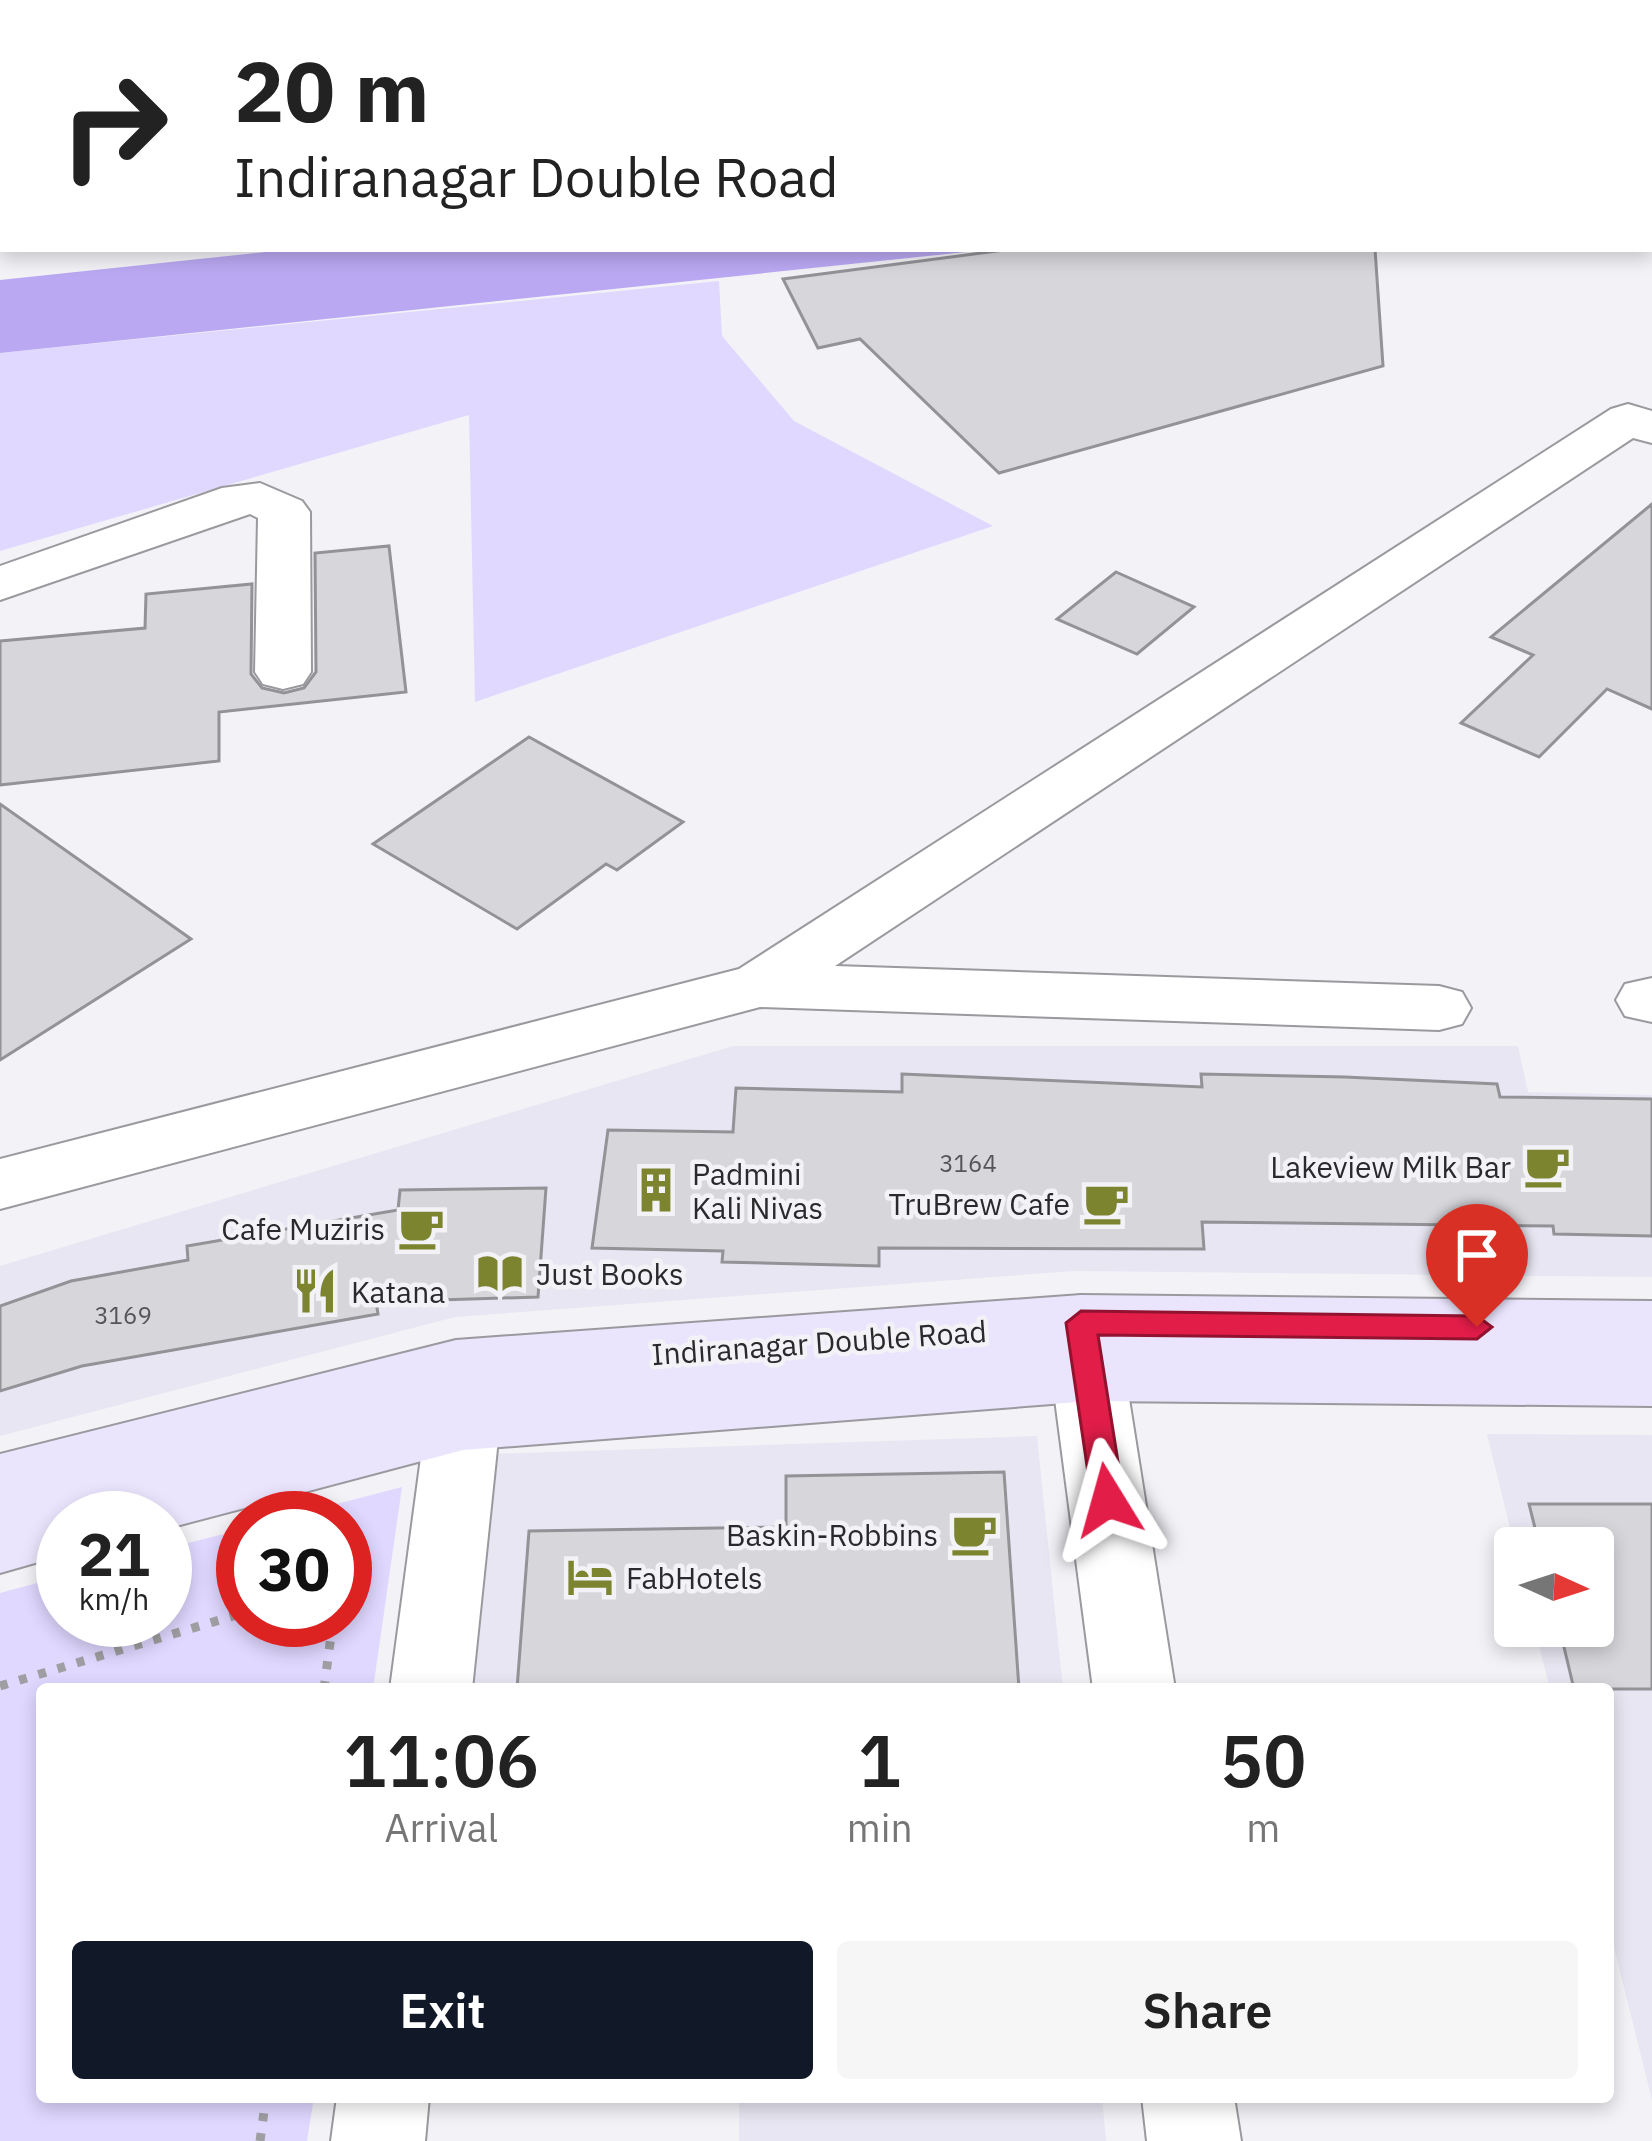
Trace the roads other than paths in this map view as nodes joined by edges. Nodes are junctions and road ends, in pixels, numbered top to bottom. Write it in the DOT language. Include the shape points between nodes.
graph roads {
  1 [pos="1652,428"];
  2 [pos="0,584"];
  3 [pos="283,672"];
  4 [pos="760,985"];
  5 [pos="1439,1008"];
  6 [pos="0,1184"];
  7 [pos="1652,1329"];
  8 [pos="1086,1347"];
  9 [pos="1652,1377"];
  10 [pos="463,1420"];
  11 [pos="0,1485"];
  12 [pos="188,1491"];
  13 [pos="36,1530"];
  14 [pos="0,1540"];
  15 [pos="432,1683"];
  16 [pos="1133,1683"];
  17 [pos="382,2103"];
  18 [pos="1189,2103"];
  19 [pos="378,2141"];
  20 [pos="1194,2141"];
  1 -- 4 [label="street" via="1628,418"];
  2 -- 3 [label="street" via="260,498 284,512"];
  4 -- 5 [label="street"];
  4 -- 6 [label="street"];
  7 -- 8 [label="street, Indiranagar Double Road"];
  8 -- 9 [label="street, Indiranagar Double Road"];
  8 -- 10 [label="street, Indiranagar Double Road"];
  8 -- 11 [label="street, Indiranagar Double Road" via="456,1369"];
  8 -- 16 [label="street"];
  10 -- 12 [label="street, Indiranagar Double Road"];
  10 -- 15 [label="street"];
  13 -- 14 [label="street"];
  17 -- 19 [label="street"];
  18 -- 20 [label="street"];
}
